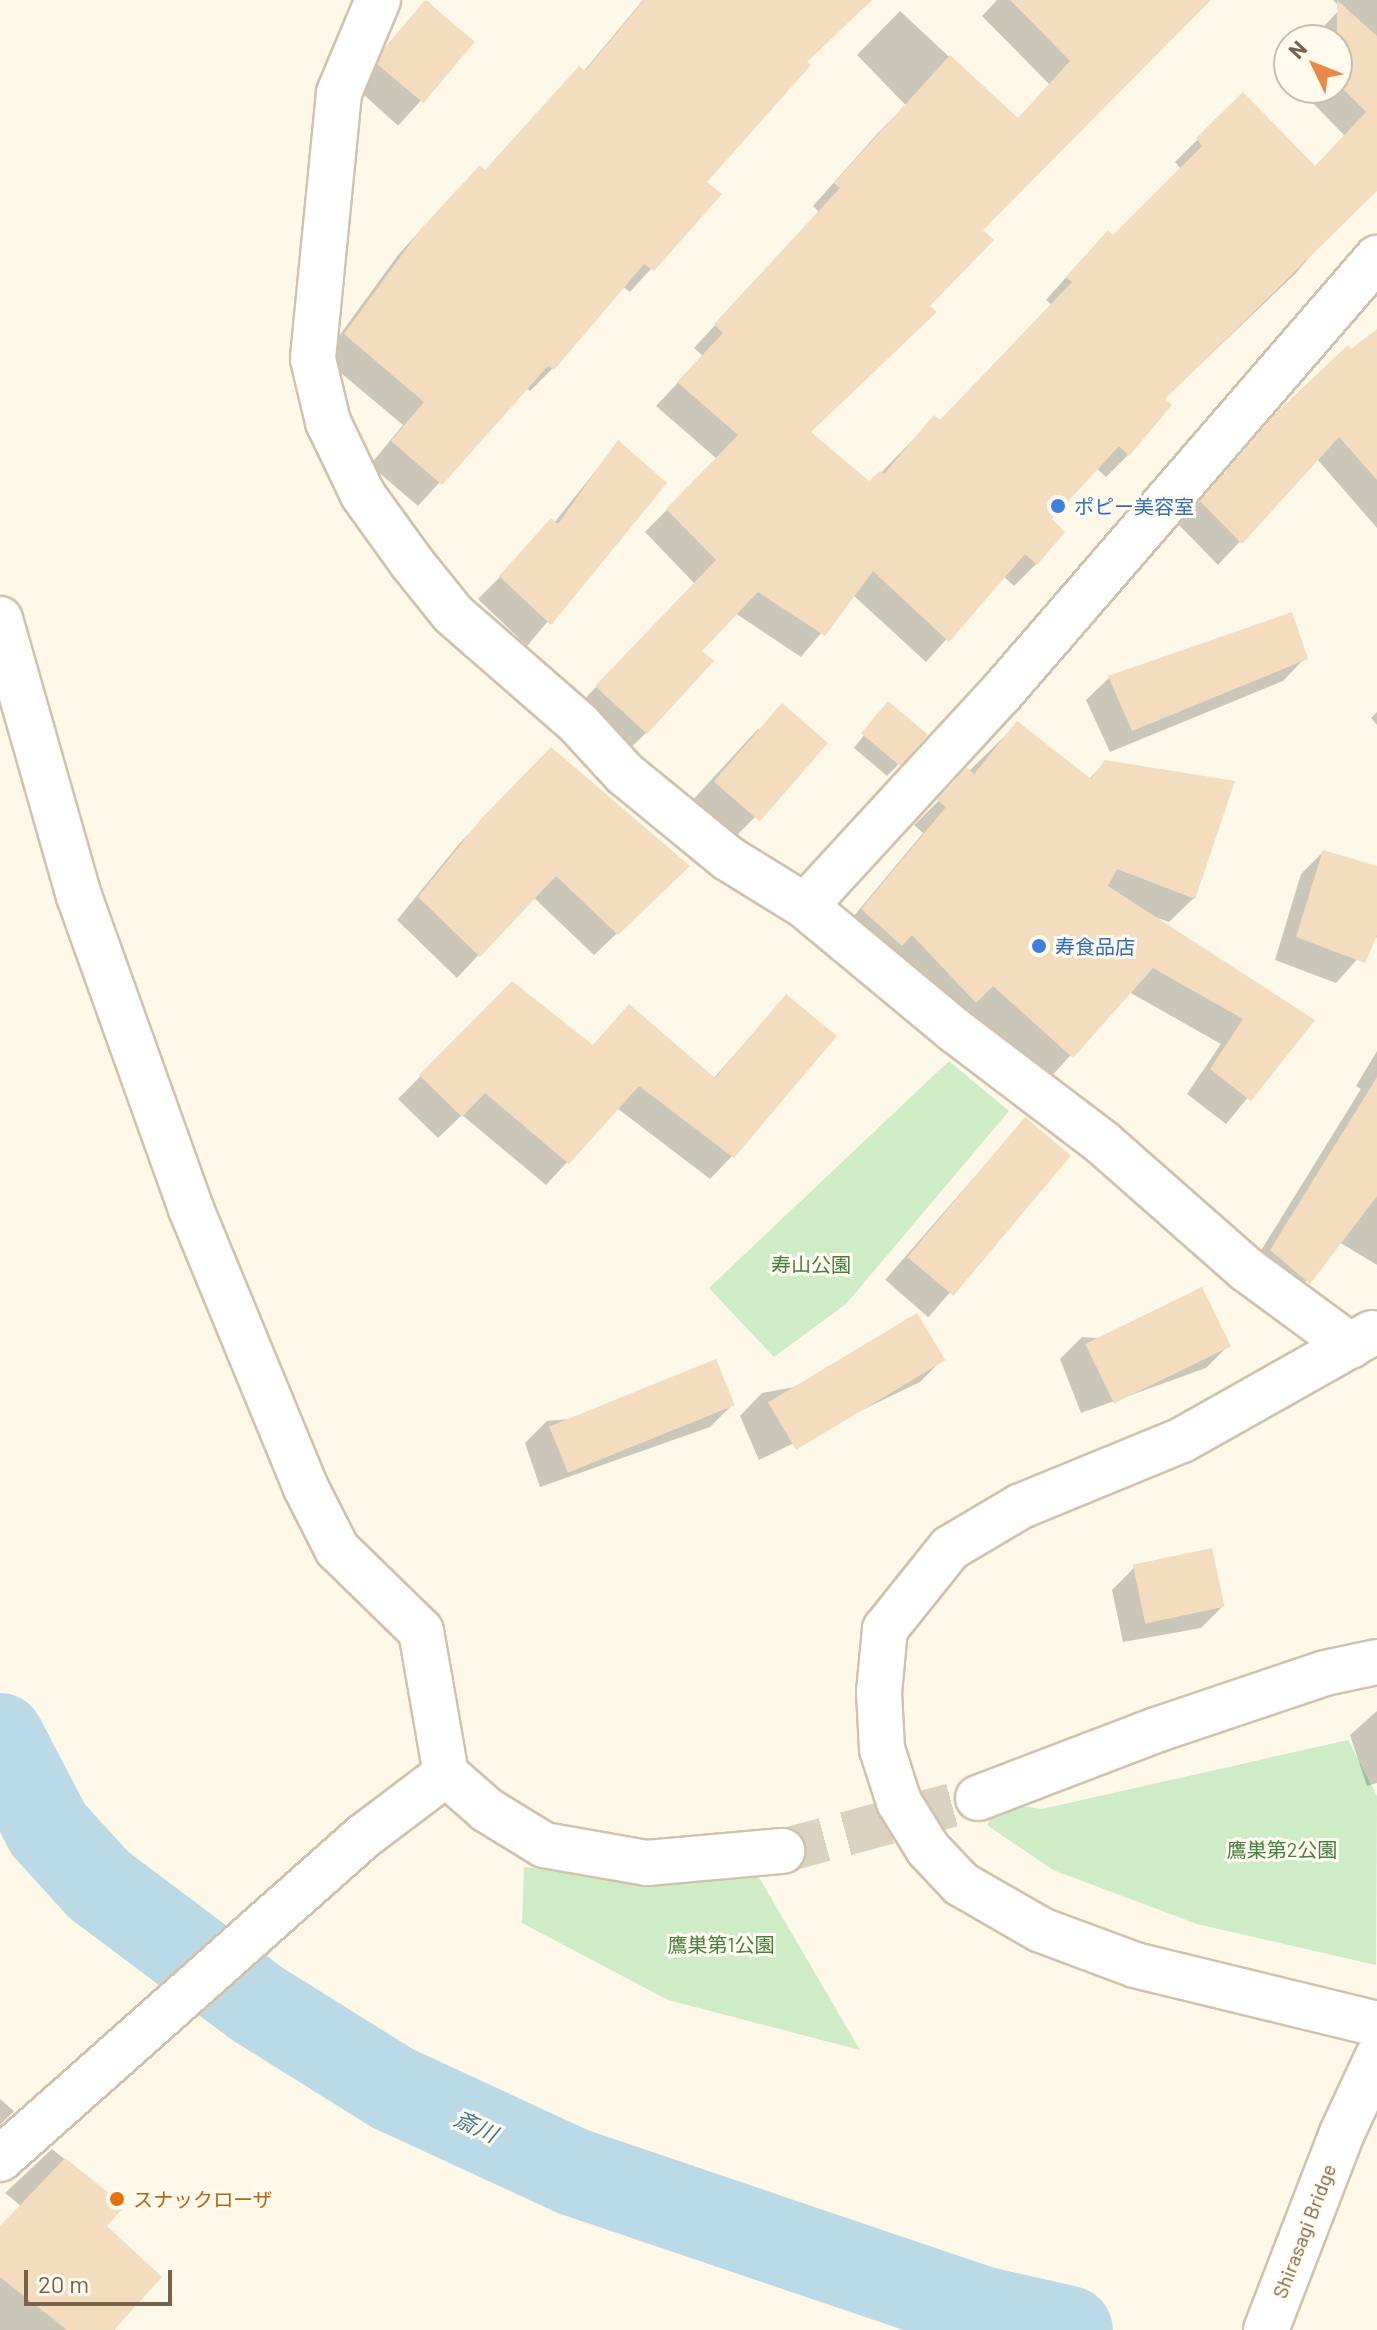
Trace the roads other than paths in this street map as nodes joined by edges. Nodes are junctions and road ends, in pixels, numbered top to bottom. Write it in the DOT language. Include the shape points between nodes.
graph roads {
  1 [pos="378,0"];
  2 [pos="1377,258"];
  3 [pos="0,619"];
  4 [pos="805,906"];
  5 [pos="1364,1338"];
  6 [pos="1377,1662"];
  7 [pos="446,1774"];
  8 [pos="978,1798"];
  9 [pos="782,1851"];
  10 [pos="1377,2024"];
  11 [pos="1377,2058"];
  12 [pos="0,2159"];
  13 [pos="1266,2330"];
  1 -- 4 [label="street" via="339,93 313,359 328,422 363,495 453,614 579,724 625,774 729,859"];
  2 -- 4 [label="street" via="1002,692"];
  3 -- 7 [label="street" via="79,896 191,1209 305,1486 337,1549 421,1631"];
  4 -- 5 [label="street" via="957,1032 1103,1143 1246,1269"];
  5 -- 10 [label="street" via="1182,1440 1021,1506 950,1548 885,1629 879,1692 882,1749 899,1802 928,1849 961,1884 1041,1930 1135,1965"];
  6 -- 8 [label="street" via="1325,1673 1170,1725"];
  7 -- 9 [label="street" via="487,1810 544,1845 647,1863"];
  7 -- 12 [label="street" via="364,1836"];
  11 -- 13 [label="street, Shirasagi Bridge" via="1342,2133"];
}
